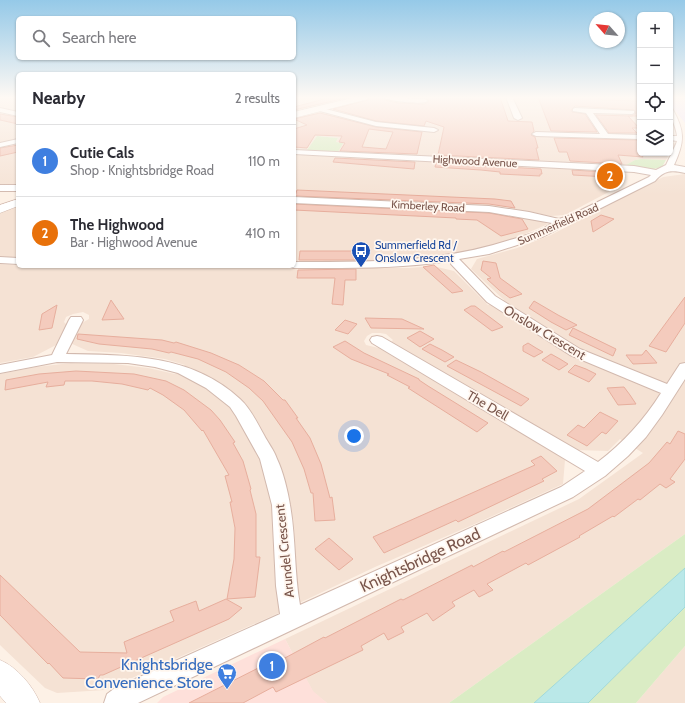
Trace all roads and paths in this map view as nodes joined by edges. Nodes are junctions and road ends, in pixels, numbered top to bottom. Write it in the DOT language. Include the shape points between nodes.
graph roads {
  1 [pos="603,130"];
  2 [pos="683,130"];
  3 [pos="536,134"];
  4 [pos="606,136"];
  5 [pos="637,137"];
  6 [pos="673,139"];
  7 [pos="16,141"];
  8 [pos="684,143"];
  9 [pos="0,145"];
  10 [pos="296,152"];
  11 [pos="670,168"];
  12 [pos="685,170"];
  13 [pos="656,173"];
  14 [pos="0,188"];
  15 [pos="16,188"];
  16 [pos="296,200"];
  17 [pos="16,203"];
  18 [pos="0,209"];
  19 [pos="560,222"];
  20 [pos="0,260"];
  21 [pos="16,261"];
  22 [pos="455,262"];
  23 [pos="296,265"];
  24 [pos="76,320"];
  25 [pos="377,340"];
  26 [pos="57,358"];
  27 [pos="685,367"];
  28 [pos="0,369"];
  29 [pos="670,391"];
  30 [pos="599,471"];
  31 [pos="292,620"];
  32 [pos="0,674"];
  33 [pos="25,703"];
  34 [pos="116,703"];
  1 -- 4 [label="street"];
  2 -- 8 [label="street"];
  3 -- 4 [label="street"];
  4 -- 5 [label="street"];
  6 -- 8 [label="street"];
  7 -- 9 [label="street"];
  8 -- 11 [label="street"];
  10 -- 13 [label="street, Highwood Avenue" via="625,169"];
  11 -- 12 [label="street"];
  11 -- 13 [label="street, Summerfield Road"];
  13 -- 19 [label="street, Summerfield Road" via="648,180"];
  14 -- 15 [label="street"];
  16 -- 19 [label="street, Kimberley Road" via="489,209"];
  17 -- 18 [label="street"];
  19 -- 23 [label="street, Summerfield Road" via="538,235 514,244 454,258 415,263"];
  20 -- 21 [label="street"];
  22 -- 29 [label="street, Onslow Crescent" via="491,300 575,352"];
  24 -- 26 [label="street"];
  25 -- 30 [label="street, The Dell"];
  26 -- 28 [label="street, Arundel Crescent"];
  26 -- 31 [label="street, Arundel Crescent" via="128,360 183,370 211,385 244,413 269,459 281,505 286,586"];
  27 -- 29 [label="street, Knightsbridge Road"];
  29 -- 30 [label="street, Knightsbridge Road" via="643,430"];
  30 -- 31 [label="street, Knightsbridge Road" via="567,492"];
  31 -- 34 [label="street, Knightsbridge Road" via="124,697"];
  32 -- 33 [label="street"];
}
